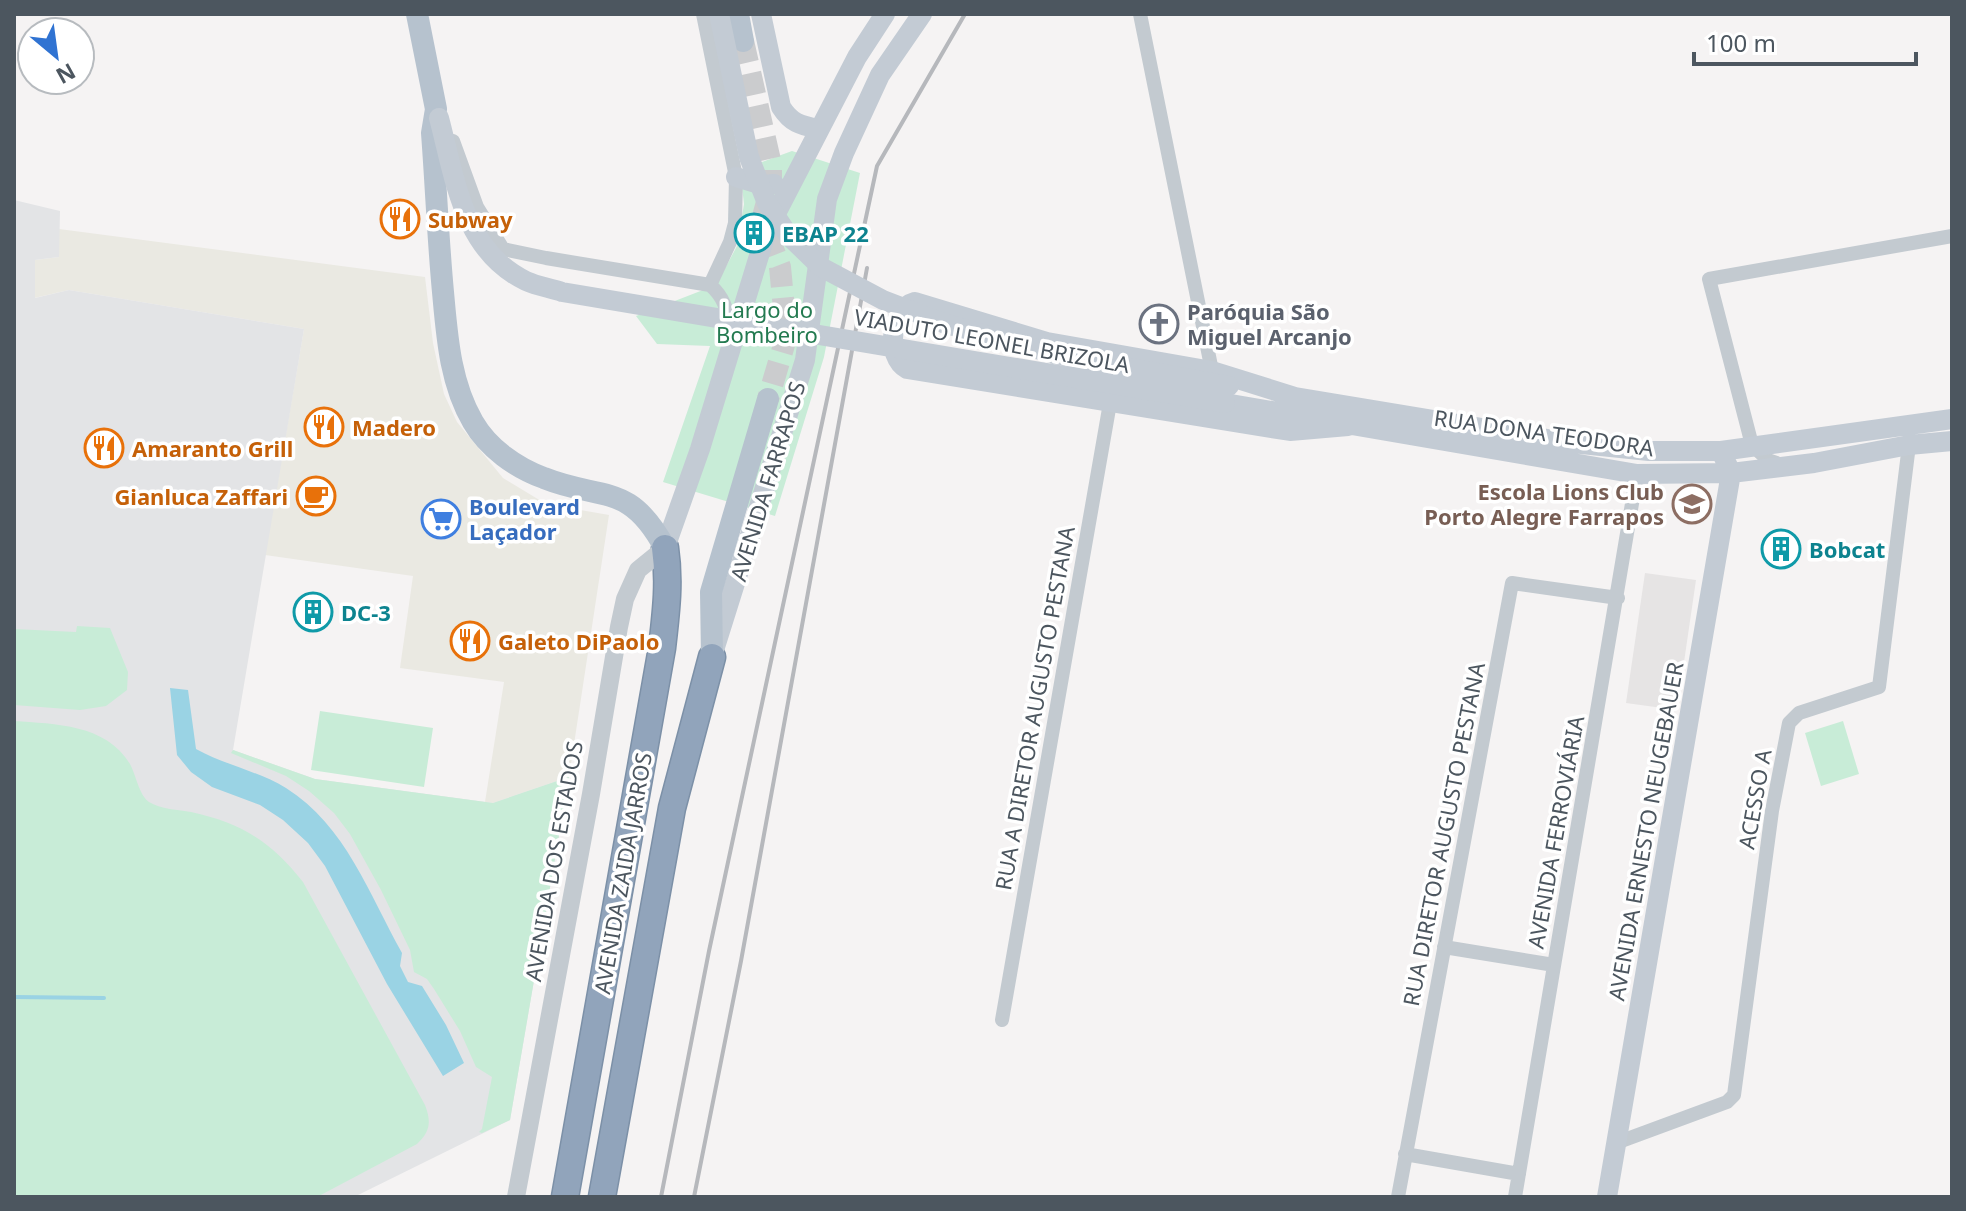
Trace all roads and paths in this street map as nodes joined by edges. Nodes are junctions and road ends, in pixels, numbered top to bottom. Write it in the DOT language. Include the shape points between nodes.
graph roads {
  1 [pos="417,14"];
  2 [pos="703,14"];
  3 [pos="719,14"];
  4 [pos="738,14"];
  5 [pos="761,14"];
  6 [pos="885,14"];
  7 [pos="922,14"];
  8 [pos="1140,14"];
  9 [pos="743,41"];
  10 [pos="438,113"];
  11 [pos="818,129"];
  12 [pos="736,177"];
  13 [pos="790,183"];
  14 [pos="1952,236"];
  15 [pos="710,285"];
  16 [pos="732,347"];
  17 [pos="1212,371"];
  18 [pos="1227,395"];
  19 [pos="1295,397"];
  20 [pos="768,399"];
  21 [pos="1110,403"];
  22 [pos="1952,419"];
  23 [pos="1348,426"];
  24 [pos="1952,441"];
  25 [pos="1752,445"];
  26 [pos="1909,445"];
  27 [pos="1721,451"];
  28 [pos="1783,466"];
  29 [pos="1731,473"];
  30 [pos="1637,474"];
  31 [pos="665,548"];
  32 [pos="1618,598"];
  33 [pos="712,657"];
  34 [pos="1444,947"];
  35 [pos="1554,965"];
  36 [pos="1002,1020"];
  37 [pos="1616,1143"];
  38 [pos="1405,1154"];
  39 [pos="1519,1174"];
  40 [pos="516,1197"];
  41 [pos="565,1197"];
  42 [pos="602,1197"];
  43 [pos="1398,1197"];
  44 [pos="1515,1197"];
  45 [pos="1607,1197"];
  1 -- 10 [label="main road"];
  2 -- 12 [label="street"];
  3 -- 18 [label="main road, VIADUTO LEONEL BRIZOLA, bridge" via="749,157 763,192 789,236 821,267 883,300 943,323"];
  4 -- 9 [label="main road"];
  5 -- 11 [label="main road" via="781,107 788,119"];
  6 -- 11 [label="main road"];
  7 -- 33 [label="main road, AVENIDA FARRAPOS" via="880,75 827,199 805,360"];
  8 -- 17 [label="street"];
  10 -- 15 [label="street" via="482,217 503,249"];
  10 -- 18 [label="main road, VIADUTO LEONEL BRIZOLA, bridge" via="463,211 476,238 498,263 526,281 562,292"];
  10 -- 31 [label="main road" via="432,133 448,339 455,379 472,420 483,436 524,469 627,503 655,529"];
  11 -- 13 [label="main road"];
  12 -- 13 [label="main road" via="762,185"];
  12 -- 15 [label="street" via="735,223"];
  13 -- 16 [label="main road" via="766,233"];
  14 -- 25 [label="street" via="1709,279"];
  15 -- 16 [label="street" via="725,302"];
  16 -- 31 [label="main road"];
  17 -- 19 [label="main road"];
  17 -- 21 [label="main road" via="1047,342 915,302 897,318 893,350 907,369"];
  18 -- 19 [label="main road, RUA DONA TEODORA"];
  18 -- 23 [label="main road, RUA DONA TEODORA"];
  19 -- 27 [label="main road, RUA DONA TEODORA" via="1572,443"];
  20 -- 33 [label="main road, AVENIDA FARRAPOS" via="711,592"];
  21 -- 23 [label="main road" via="1290,431"];
  21 -- 36 [label="street, RUA A DIRETOR AUGUSTO PESTANA"];
  22 -- 25 [label="main road, RUA DONA TEODORA"];
  23 -- 30 [label="main road, RUA DONA TEODORA"];
  24 -- 26 [label="main road, RUA DONA TEODORA"];
  25 -- 27 [label="main road, RUA DONA TEODORA"];
  25 -- 28 [label="street"];
  26 -- 28 [label="main road, RUA DONA TEODORA"];
  26 -- 37 [label="street, ACESSO A" via="1879,687 1799,713 1789,723 1734,1095"];
  27 -- 29 [label="main road"];
  28 -- 29 [label="main road, RUA DONA TEODORA"];
  29 -- 30 [label="main road, RUA DONA TEODORA"];
  29 -- 37 [label="main road, AVENIDA ERNESTO NEUGEBAUER"];
  30 -- 32 [label="street, AVENIDA FERROVIÁRIA"];
  31 -- 40 [label="street, AVENIDA DOS ESTADOS" via="638,570 625,599"];
  31 -- 41 [label="highway, AVENIDA ZAIDA JARROS" via="668,600 662,648"];
  32 -- 34 [label="street, RUA DIRETOR AUGUSTO PESTANA" via="1512,583"];
  32 -- 35 [label="street, AVENIDA FERROVIÁRIA"];
  33 -- 42 [label="highway, AVENIDA ZAIDA JARROS" via="672,808"];
  34 -- 35 [label="street"];
  34 -- 38 [label="street, RUA DIRETOR AUGUSTO PESTANA"];
  35 -- 39 [label="street, AVENIDA FERROVIÁRIA"];
  37 -- 45 [label="main road, AVENIDA ERNESTO NEUGEBAUER"];
  38 -- 39 [label="street"];
  38 -- 43 [label="street, RUA DIRETOR AUGUSTO PESTANA"];
  39 -- 44 [label="street, AVENIDA FERROVIÁRIA"];
}
